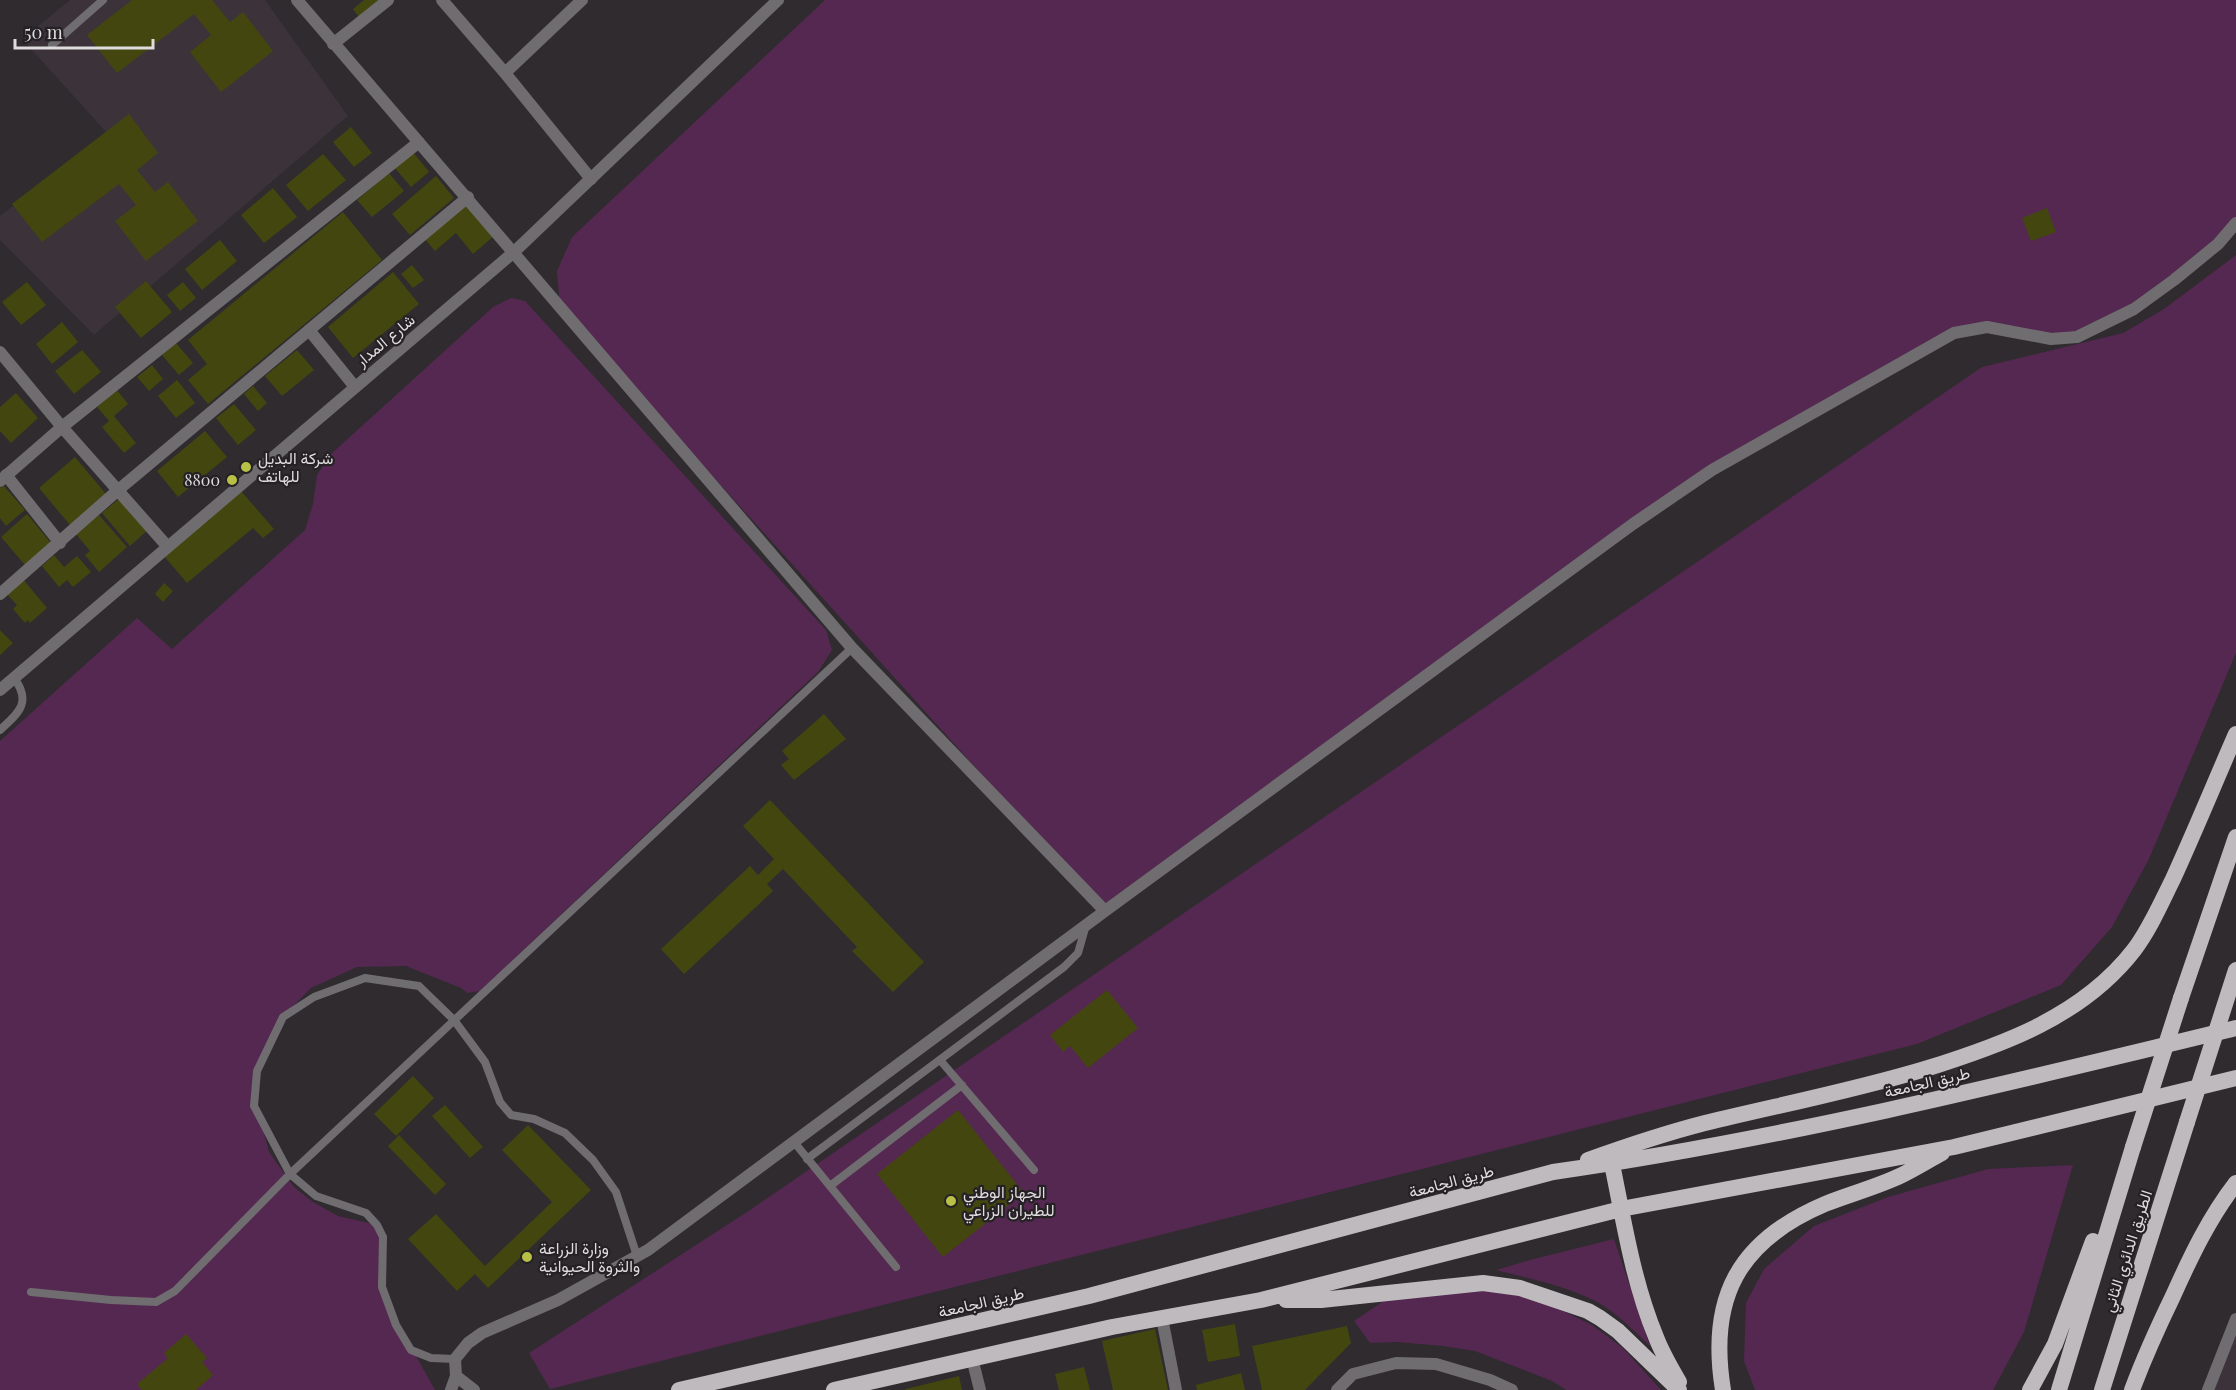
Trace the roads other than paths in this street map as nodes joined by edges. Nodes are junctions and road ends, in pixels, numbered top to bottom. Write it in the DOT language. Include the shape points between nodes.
graph roads {
  1 [pos="104,0"];
  2 [pos="297,0"];
  3 [pos="388,0"];
  4 [pos="442,0"];
  5 [pos="582,0"];
  6 [pos="778,0"];
  7 [pos="333,44"];
  8 [pos="52,45"];
  9 [pos="505,73"];
  10 [pos="419,142"];
  11 [pos="591,179"];
  12 [pos="468,197"];
  13 [pos="2236,223"];
  14 [pos="514,252"];
  15 [pos="309,330"];
  16 [pos="1,356"];
  17 [pos="355,387"];
  18 [pos="62,427"];
  19 [pos="3,478"];
  20 [pos="117,491"];
  21 [pos="60,543"];
  22 [pos="167,546"];
  23 [pos="0,594"];
  24 [pos="852,648"];
  25 [pos="14,678"];
  26 [pos="0,690"];
  27 [pos="0,730"];
  28 [pos="2236,734"];
  29 [pos="2236,837"];
  30 [pos="1106,911"];
  31 [pos="1086,925"];
  32 [pos="2236,970"];
  33 [pos="454,1020"];
  34 [pos="2236,1028"];
  35 [pos="940,1060"];
  36 [pos="2236,1078"];
  37 [pos="962,1085"];
  38 [pos="794,1142"];
  39 [pos="1954,1147"];
  40 [pos="807,1158"];
  41 [pos="1612,1164"];
  42 [pos="1034,1170"];
  43 [pos="1553,1172"];
  44 [pos="290,1174"];
  45 [pos="2236,1183"];
  46 [pos="830,1186"];
  47 [pos="2120,1187"];
  48 [pos="1621,1209"];
  49 [pos="637,1256"];
  50 [pos="896,1268"];
  51 [pos="32,1292"];
  52 [pos="1261,1300"];
  53 [pos="1162,1318"];
  54 [pos="2236,1319"];
  55 [pos="972,1358"];
  56 [pos="455,1359"];
  57 [pos="456,1376"];
  58 [pos="452,1390"];
  59 [pos="474,1390"];
  60 [pos="679,1390"];
  61 [pos="834,1390"];
  62 [pos="980,1390"];
  63 [pos="1176,1390"];
  64 [pos="1337,1390"];
  65 [pos="1512,1390"];
  66 [pos="1681,1390"];
  67 [pos="1723,1390"];
  68 [pos="2030,1390"];
  69 [pos="2059,1390"];
  70 [pos="2102,1390"];
  71 [pos="2132,1390"];
  72 [pos="2208,1390"];
  1 -- 8 [label="lane"];
  2 -- 7 [label="street"];
  3 -- 7 [label="street"];
  4 -- 9 [label="street"];
  5 -- 9 [label="street"];
  6 -- 11 [label="street, شارع المدار"];
  7 -- 10 [label="street"];
  9 -- 11 [label="street"];
  10 -- 12 [label="street"];
  10 -- 18 [label="street"];
  11 -- 14 [label="street, شارع المدار"];
  12 -- 14 [label="street"];
  12 -- 15 [label="street"];
  13 -- 30 [label="street" via="2218,244 2134,309 2077,337 2051,339 1987,327 1954,333 1712,470"];
  14 -- 17 [label="street, شارع المدار"];
  14 -- 24 [label="street"];
  15 -- 17 [label="street"];
  15 -- 20 [label="street"];
  16 -- 18 [label="street"];
  17 -- 22 [label="street, شارع المدار"];
  18 -- 19 [label="street"];
  18 -- 20 [label="street"];
  19 -- 21 [label="street"];
  20 -- 21 [label="street"];
  20 -- 22 [label="street"];
  21 -- 23 [label="street"];
  22 -- 25 [label="street, شارع المدار"];
  24 -- 30 [label="street"];
  24 -- 33 [label="lane"];
  25 -- 26 [label="street, شارع المدار"];
  25 -- 27 [label="lane" via="23,699 20,710"];
  28 -- 43 [label="highway" via="2149,927 2116,971 2064,1011 2032,1030 1970,1055 1877,1083 1704,1124"];
  29 -- 47 [label="highway, الطريق الدائري الثاني, bridge"];
  30 -- 31 [label="street"];
  31 -- 35 [label="lane" via="1078,953 1064,967"];
  31 -- 38 [label="street"];
  32 -- 70 [label="highway, الطريق الدائري الثاني, bridge"];
  33 -- 44 [label="lane"];
  33 -- 44 [label="lane" via="419,986 365,978 314,997 284,1017 257,1071 254,1106"];
  33 -- 49 [label="lane" via="484,1062 500,1102 511,1115 534,1119 565,1133 593,1160 616,1192"];
  34 -- 41 [label="highway, طريق الجامعة" via="1797,1130"];
  35 -- 37 [label="lane"];
  35 -- 40 [label="lane"];
  36 -- 39 [label="highway"];
  37 -- 42 [label="lane"];
  37 -- 46 [label="lane"];
  38 -- 40 [label="lane"];
  38 -- 49 [label="street"];
  39 -- 48 [label="highway"];
  39 -- 67 [label="highway" via="1901,1176 1788,1223 1748,1259 1734,1277 1724,1302 1719,1332"];
  40 -- 46 [label="lane"];
  41 -- 43 [label="highway, طريق الجامعة"];
  41 -- 48 [label="highway"];
  43 -- 60 [label="highway, طريق الجامعة" via="1089,1296"];
  44 -- 51 [label="lane" via="175,1291 156,1302"];
  44 -- 56 [label="lane" via="316,1196 366,1214 377,1225 383,1237 382,1287 396,1325 411,1350 431,1358"];
  45 -- 71 [label="highway" via="2195,1249"];
  46 -- 50 [label="lane"];
  47 -- 68 [label="highway" via="2091,1245 2055,1344"];
  47 -- 69 [label="highway, الطريق الدائري الثاني"];
  48 -- 52 [label="highway"];
  48 -- 66 [label="highway" via="1642,1299"];
  49 -- 56 [label="street" via="558,1300 482,1333"];
  52 -- 53 [label="highway"];
  52 -- 66 [label="highway" via="1321,1300 1483,1283 1520,1288 1600,1318"];
  53 -- 55 [label="highway"];
  53 -- 63 [label="street"];
  54 -- 72 [label="street"];
  55 -- 61 [label="highway"];
  55 -- 62 [label="street"];
  56 -- 57 [label="street"];
  57 -- 58 [label="street"];
  57 -- 59 [label="street"];
  64 -- 65 [label="street" via="1353,1374 1396,1363 1436,1364"];
}
